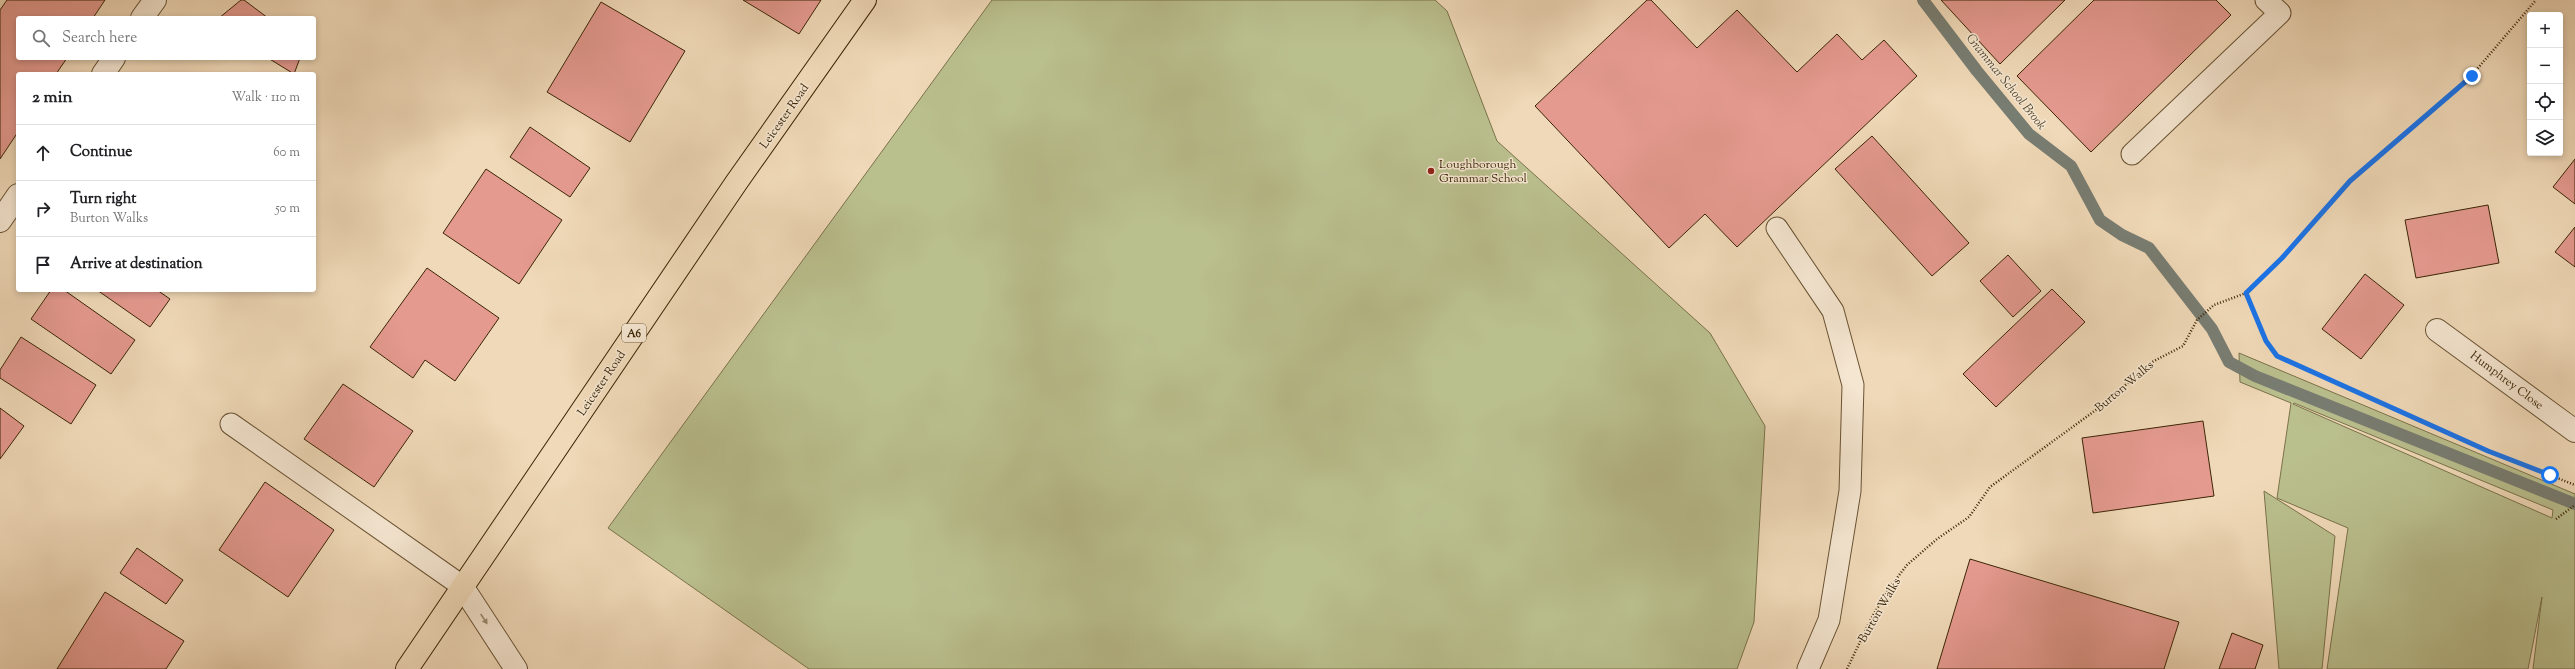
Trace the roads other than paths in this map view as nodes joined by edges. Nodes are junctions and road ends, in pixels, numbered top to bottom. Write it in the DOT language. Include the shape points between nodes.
graph roads {
  1 [pos="155,0"];
  2 [pos="865,0"];
  3 [pos="2266,0"];
  4 [pos="143,16"];
  5 [pos="113,60"];
  6 [pos="104,72"];
  7 [pos="2132,154"];
  8 [pos="16,198"];
  9 [pos="0,221"];
  10 [pos="1777,228"];
  11 [pos="2437,330"];
  12 [pos="231,424"];
  13 [pos="2575,431"];
  14 [pos="462,586"];
  15 [pos="407,669"];
  16 [pos="516,669"];
  17 [pos="1808,669"];
  1 -- 4 [label="street"];
  2 -- 14 [label="highway, Leicester Road / A6"];
  3 -- 7 [label="lane" via="2280,13"];
  5 -- 6 [label="street"];
  8 -- 9 [label="street"];
  10 -- 17 [label="lane" via="1833,311 1852,385 1850,492 1829,620"];
  11 -- 13 [label="street, Humphrey Close"];
  12 -- 14 [label="lane"];
  14 -- 15 [label="highway, Leicester Road / A6"];
  14 -- 16 [label="street, one-way"];
}
